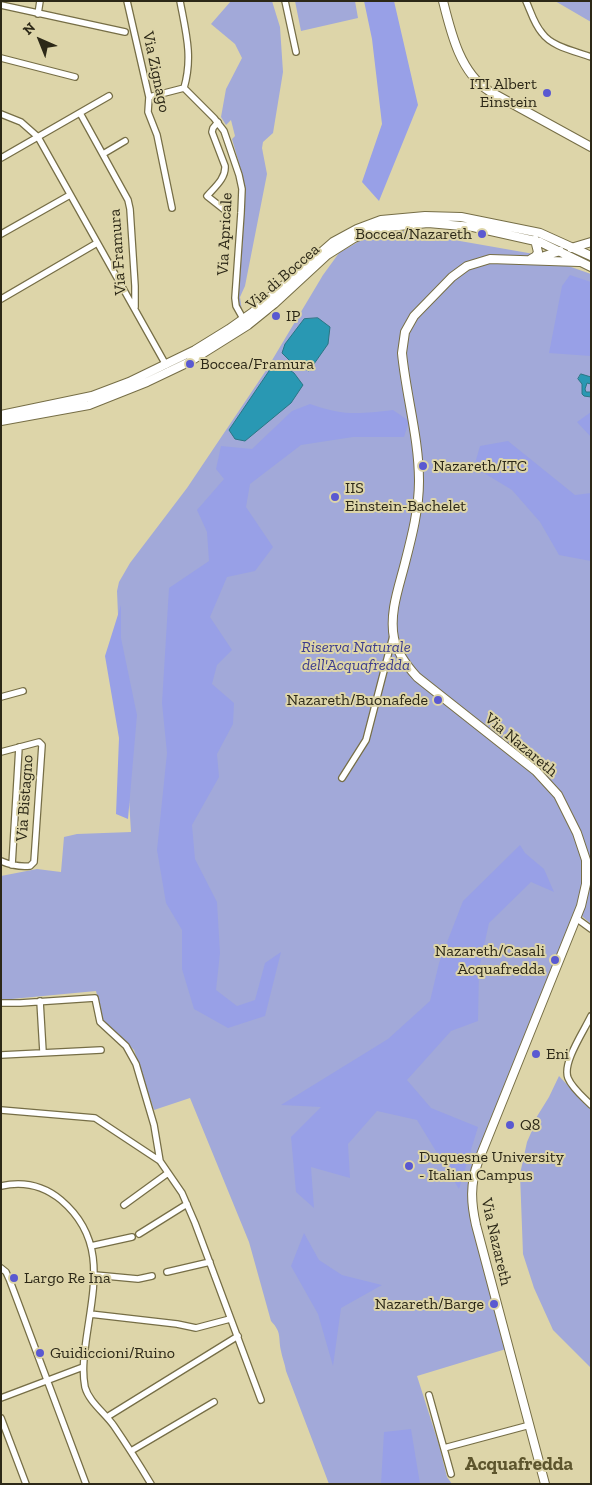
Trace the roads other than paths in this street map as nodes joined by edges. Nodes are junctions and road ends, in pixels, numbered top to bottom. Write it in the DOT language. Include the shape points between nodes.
graph roads {
  1 [pos="40,1"];
  2 [pos="127,1"];
  3 [pos="180,1"];
  4 [pos="285,1"];
  5 [pos="444,1"];
  6 [pos="526,1"];
  7 [pos="1,5"];
  8 [pos="38,14"];
  9 [pos="125,32"];
  10 [pos="296,52"];
  11 [pos="591,57"];
  12 [pos="1,58"];
  13 [pos="75,77"];
  14 [pos="184,88"];
  15 [pos="109,96"];
  16 [pos="149,97"];
  17 [pos="80,112"];
  18 [pos="1,114"];
  19 [pos="218,122"];
  20 [pos="38,137"];
  21 [pos="125,141"];
  22 [pos="591,147"];
  23 [pos="103,154"];
  24 [pos="1,158"];
  25 [pos="70,195"];
  26 [pos="172,208"];
  27 [pos="226,211"];
  28 [pos="1,234"];
  29 [pos="535,240"];
  30 [pos="591,242"];
  31 [pos="98,243"];
  32 [pos="573,247"];
  33 [pos="558,252"];
  34 [pos="591,256"];
  35 [pos="529,260"];
  36 [pos="579,262"];
  37 [pos="591,267"];
  38 [pos="1,299"];
  39 [pos="135,307"];
  40 [pos="246,322"];
  41 [pos="166,364"];
  42 [pos="1,415"];
  43 [pos="1,422"];
  44 [pos="393,633"];
  45 [pos="24,691"];
  46 [pos="1,697"];
  47 [pos="19,747"];
  48 [pos="1,752"];
  49 [pos="342,778"];
  50 [pos="1,861"];
  51 [pos="12,865"];
  52 [pos="576,918"];
  53 [pos="591,929"];
  54 [pos="40,1001"];
  55 [pos="1,1003"];
  56 [pos="591,1016"];
  57 [pos="101,1050"];
  58 [pos="43,1052"];
  59 [pos="1,1054"];
  60 [pos="591,1105"];
  61 [pos="1,1110"];
  62 [pos="160,1161"];
  63 [pos="168,1173"];
  64 [pos="1,1186"];
  65 [pos="187,1204"];
  66 [pos="124,1205"];
  67 [pos="139,1234"];
  68 [pos="132,1237"];
  69 [pos="91,1246"];
  70 [pos="210,1262"];
  71 [pos="1,1268"];
  72 [pos="166,1272"];
  73 [pos="95,1275"];
  74 [pos="152,1276"];
  75 [pos="90,1314"];
  76 [pos="230,1319"];
  77 [pos="238,1336"];
  78 [pos="84,1368"];
  79 [pos="47,1380"];
  80 [pos="429,1395"];
  81 [pos="1,1398"];
  82 [pos="261,1400"];
  83 [pos="214,1402"];
  84 [pos="107,1417"];
  85 [pos="1,1418"];
  86 [pos="530,1425"];
  87 [pos="444,1448"];
  88 [pos="130,1451"];
  89 [pos="451,1474"];
  90 [pos="542,1483"];
  91 [pos="26,1484"];
  92 [pos="86,1484"];
  93 [pos="151,1484"];
  1 -- 8 [label="street"];
  2 -- 16 [label="street, Via Zignago"];
  3 -- 14 [label="street" via="189,52 189,72"];
  4 -- 10 [label="street"];
  5 -- 22 [label="street" via="460,55 478,83"];
  6 -- 11 [label="street" via="546,38"];
  7 -- 8 [label="street"];
  8 -- 9 [label="street"];
  12 -- 13 [label="street"];
  14 -- 16 [label="street"];
  14 -- 19 [label="street, Via Apricale"];
  15 -- 17 [label="street"];
  16 -- 26 [label="street, Via Zignago" via="148,112 157,135"];
  17 -- 20 [label="street"];
  17 -- 23 [label="street, Via Framura"];
  18 -- 20 [label="street" via="21,122"];
  19 -- 27 [label="street, Via Apricale" via="212,132 225,171 224,177 207,196"];
  19 -- 40 [label="street, Via Apricale" via="227,137 242,189 235,298"];
  20 -- 24 [label="street"];
  20 -- 25 [label="street"];
  21 -- 23 [label="street"];
  23 -- 39 [label="street, Via Framura" via="130,209"];
  25 -- 28 [label="street"];
  25 -- 31 [label="street"];
  29 -- 33 [label="street, Via di Boccea"];
  29 -- 35 [label="street" via="538,252"];
  29 -- 40 [label="street, Via di Boccea" via="443,223 379,228 354,238 327,255 274,304"];
  30 -- 32 [label="street, Via Nazareth"];
  31 -- 38 [label="street"];
  31 -- 39 [label="street"];
  32 -- 33 [label="street, Via Nazareth"];
  32 -- 34 [label="street, Via di Boccea"];
  32 -- 40 [label="street, Via di Boccea" via="540,233 460,217 381,220 326,247"];
  33 -- 35 [label="street, Via Nazareth"];
  33 -- 36 [label="street, Via di Boccea"];
  35 -- 36 [label="street, Via Nazareth"];
  35 -- 44 [label="street, Via Nazareth" via="490,259 463,268 417,312 405,332 402,353 417,447 419,496 395,606"];
  36 -- 37 [label="street, Via di Boccea"];
  39 -- 41 [label="street, Via Framura"];
  40 -- 41 [label="street, Via di Boccea"];
  40 -- 43 [label="street, Via di Boccea" via="214,348 189,362 103,400 70,410"];
  41 -- 42 [label="street, Via di Boccea" via="92,396"];
  44 -- 49 [label="street" via="366,740"];
  44 -- 52 [label="street, Via Nazareth" via="398,650 417,677 531,767 560,798 584,850 587,866 585,889"];
  45 -- 46 [label="street"];
  47 -- 48 [label="street, Via Bistagno"];
  47 -- 51 [label="street"];
  47 -- 51 [label="street, Via Bistagno" via="40,742 42,745 34,860 28,866"];
  50 -- 51 [label="street, Via Bistagno"];
  52 -- 53 [label="street"];
  52 -- 86 [label="street, Via Nazareth" via="478,1162 471,1188 476,1225"];
  54 -- 55 [label="street"];
  54 -- 58 [label="street"];
  54 -- 62 [label="street" via="95,998 100,1022 126,1046 136,1064 154,1125"];
  56 -- 60 [label="street" via="566,1072 569,1081"];
  57 -- 58 [label="street"];
  58 -- 59 [label="street"];
  61 -- 62 [label="street" via="94,1118"];
  62 -- 63 [label="street"];
  63 -- 65 [label="street"];
  63 -- 66 [label="street"];
  64 -- 69 [label="street" via="29,1185 52,1192 78,1219"];
  65 -- 67 [label="street"];
  65 -- 70 [label="street"];
  68 -- 69 [label="street"];
  69 -- 73 [label="street"];
  70 -- 72 [label="street"];
  70 -- 76 [label="street"];
  71 -- 79 [label="street" via="8,1275"];
  73 -- 74 [label="street" via="138,1279"];
  73 -- 75 [label="street"];
  75 -- 76 [label="street" via="196,1328"];
  75 -- 78 [label="street"];
  76 -- 77 [label="street"];
  77 -- 82 [label="street"];
  77 -- 84 [label="street"];
  78 -- 79 [label="street"];
  78 -- 84 [label="street" via="89,1396"];
  79 -- 81 [label="street"];
  79 -- 92 [label="street"];
  80 -- 87 [label="street"];
  83 -- 88 [label="street"];
  84 -- 88 [label="street"];
  85 -- 91 [label="street"];
  86 -- 87 [label="street"];
  86 -- 90 [label="street, Via Nazareth"];
  87 -- 89 [label="street"];
  88 -- 93 [label="street"];
}
